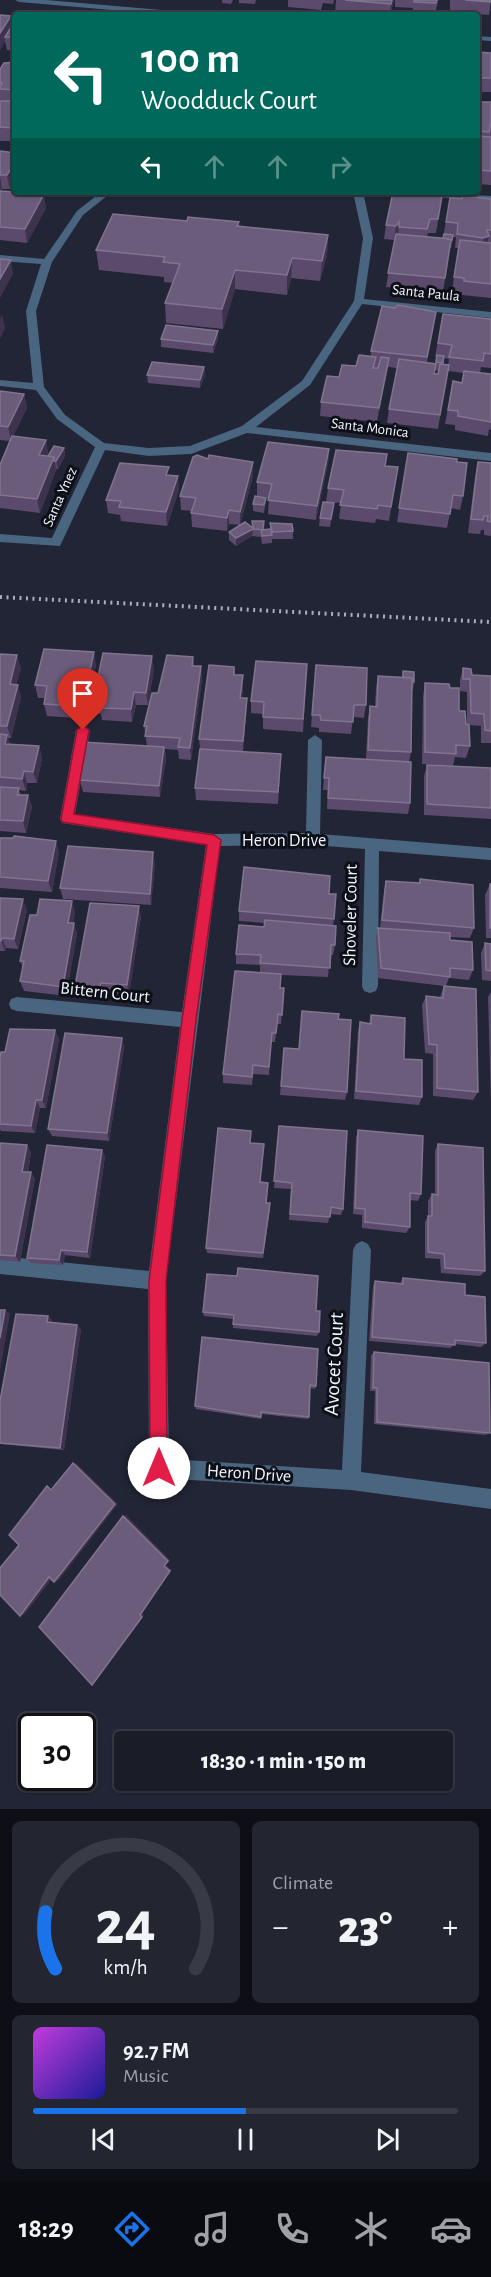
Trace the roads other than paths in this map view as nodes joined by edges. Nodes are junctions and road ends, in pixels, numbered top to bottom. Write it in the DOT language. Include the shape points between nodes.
graph roads {
  1 [pos="19,0"];
  2 [pos="41,1"];
  3 [pos="164,12"];
  4 [pos="103,195"];
  5 [pos="359,195"];
  6 [pos="449,195"];
  7 [pos="491,199"];
  8 [pos="0,258"];
  9 [pos="47,262"];
  10 [pos="359,301"];
  11 [pos="491,315"];
  12 [pos="0,383"];
  13 [pos="39,387"];
  14 [pos="246,429"];
  15 [pos="101,446"];
  16 [pos="491,457"];
  17 [pos="0,538"];
  18 [pos="83,730"];
  19 [pos="315,740"];
  20 [pos="313,839"];
  21 [pos="214,840"];
  22 [pos="372,844"];
  23 [pos="491,854"];
  24 [pos="370,987"];
  25 [pos="16,1004"];
  26 [pos="189,1020"];
  27 [pos="362,1250"];
  28 [pos="0,1265"];
  29 [pos="158,1281"];
  30 [pos="351,1480"];
  31 [pos="491,1499"];
  1 -- 2 [label="street"];
  2 -- 3 [label="street"];
  4 -- 9 [label="street" via="80,213"];
  5 -- 10 [label="street" via="368,238"];
  6 -- 7 [label="street"];
  8 -- 9 [label="street"];
  9 -- 13 [label="street" via="31,311"];
  10 -- 11 [label="street, Santa Paula"];
  10 -- 14 [label="street" via="306,383"];
  12 -- 13 [label="street"];
  13 -- 15 [label="street" via="61,417"];
  14 -- 15 [label="street" via="191,450 149,452"];
  14 -- 16 [label="street, Santa Monica"];
  15 -- 17 [label="street, Santa Ynez" via="56,543"];
  18 -- 21 [label="street" via="67,819"];
  19 -- 20 [label="street"];
  20 -- 21 [label="street, Heron Drive"];
  20 -- 22 [label="street, Heron Drive"];
  21 -- 26 [label="street, Heron Drive"];
  22 -- 23 [label="street, Heron Drive"];
  22 -- 24 [label="street, Shoveler Court"];
  25 -- 26 [label="street, Bittern Court"];
  26 -- 29 [label="street, Heron Drive"];
  27 -- 30 [label="street, Avocet Court"];
  28 -- 29 [label="street"];
  29 -- 30 [label="street, Heron Drive" via="159,1468"];
  30 -- 31 [label="street, Heron Drive"];
}
